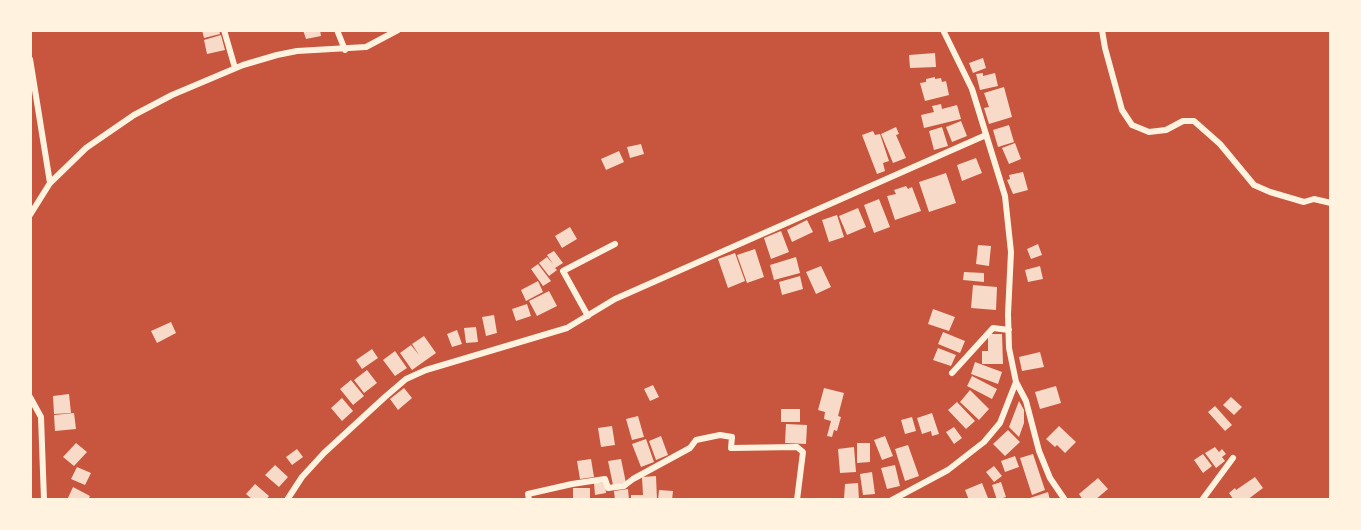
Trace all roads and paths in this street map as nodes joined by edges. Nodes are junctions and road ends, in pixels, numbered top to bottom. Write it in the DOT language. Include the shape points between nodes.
graph roads {
  1 [pos="224,30"];
  2 [pos="337,30"];
  3 [pos="398,30"];
  4 [pos="943,30"];
  5 [pos="1102,30"];
  6 [pos="345,50"];
  7 [pos="30,59"];
  8 [pos="235,68"];
  9 [pos="986,135"];
  10 [pos="50,183"];
  11 [pos="1331,203"];
  12 [pos="30,215"];
  13 [pos="615,244"];
  14 [pos="588,316"];
  15 [pos="1009,330"];
  16 [pos="952,373"];
  17 [pos="1016,382"];
  18 [pos="30,397"];
  19 [pos="1233,458"];
  20 [pos="44,500"];
  21 [pos="287,500"];
  22 [pos="529,500"];
  23 [pos="797,500"];
  24 [pos="892,500"];
  25 [pos="1065,500"];
  26 [pos="1202,500"];
  1 -- 8 [label="street"];
  2 -- 6 [label="street"];
  3 -- 6 [label="street" via="366,47"];
  4 -- 9 [label="street" via="972,89"];
  5 -- 11 [label="street" via="1122,110 1132,125 1149,132 1194,121 1220,144 1254,185 1304,202 1314,199"];
  6 -- 8 [label="street" via="297,51"];
  7 -- 10 [label="street"];
  8 -- 10 [label="street" via="134,115 86,148"];
  9 -- 14 [label="street" via="615,299"];
  9 -- 15 [label="street" via="1005,196 1011,252"];
  10 -- 12 [label="street"];
  13 -- 14 [label="street" via="563,271"];
  14 -- 21 [label="street" via="567,328 406,379 324,453"];
  15 -- 16 [label="street" via="993,328"];
  15 -- 17 [label="street"];
  17 -- 24 [label="street" via="1000,423 984,442 948,470"];
  17 -- 25 [label="street" via="1026,401 1050,478"];
  18 -- 20 [label="street" via="42,417"];
  19 -- 26 [label="street"];
  22 -- 23 [label="street" via="528,494 604,479 608,488 624,486 690,448 696,440 720,435 732,438 731,448 797,447 803,452"];
}
